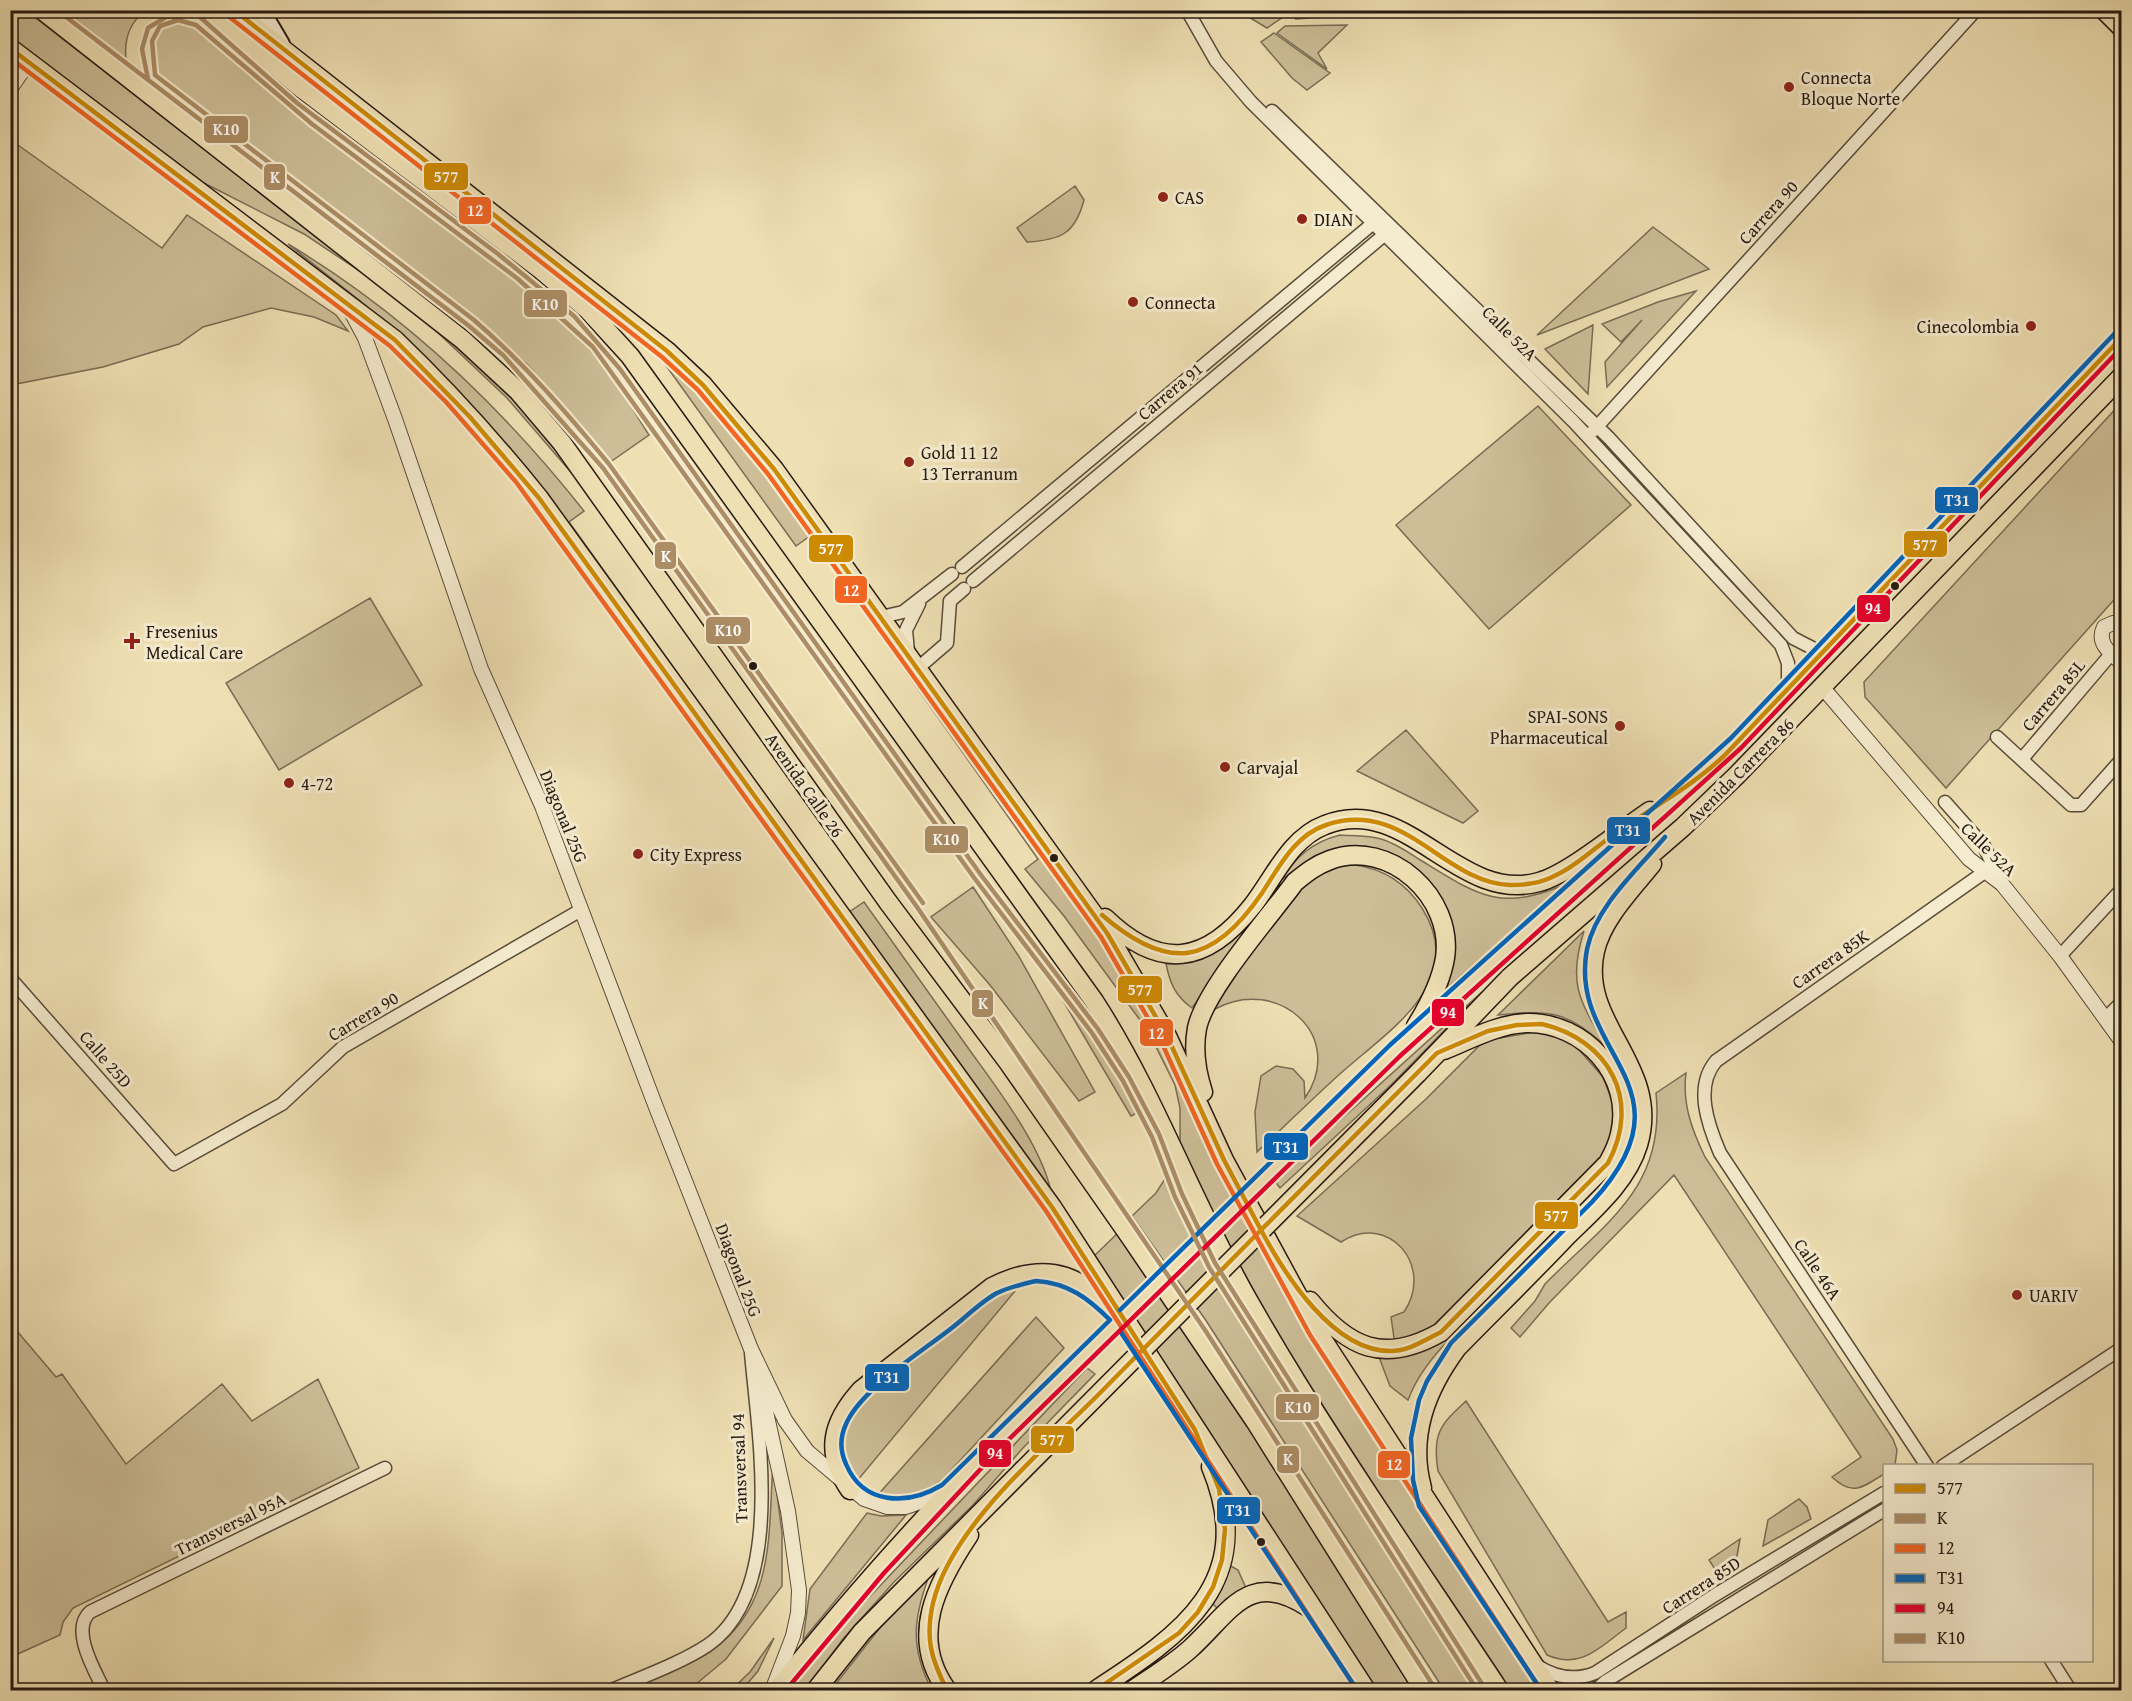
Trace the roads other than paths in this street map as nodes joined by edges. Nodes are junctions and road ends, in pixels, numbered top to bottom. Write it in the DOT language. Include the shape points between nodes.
graph roads {
  1 [pos="42,10"];
  2 [pos="208,10"];
  3 [pos="233,10"];
  4 [pos="261,10"];
  5 [pos="1187,10"];
  6 [pos="1195,10"];
  7 [pos="1976,10"];
  8 [pos="2104,10"];
  9 [pos="2121,28"];
  10 [pos="10,48"];
  11 [pos="291,57"];
  12 [pos="29,63"];
  13 [pos="10,89"];
  14 [pos="1376,220"];
  15 [pos="1388,232"];
  16 [pos="344,298"];
  17 [pos="2121,336"];
  18 [pos="2121,376"];
  19 [pos="1597,427"];
  20 [pos="1587,437"];
  21 [pos="939,585"];
  22 [pos="922,599"];
  23 [pos="950,601"];
  24 [pos="881,617"];
  25 [pos="2121,625"];
  26 [pos="1822,653"];
  27 [pos="2116,658"];
  28 [pos="914,662"];
  29 [pos="1823,688"];
  30 [pos="1788,689"];
  31 [pos="1997,737"];
  32 [pos="2022,759"];
  33 [pos="2121,759"];
  34 [pos="2111,770"];
  35 [pos="1701,777"];
  36 [pos="2121,778"];
  37 [pos="1945,802"];
  38 [pos="1683,827"];
  39 [pos="1986,872"];
  40 [pos="2002,884"];
  41 [pos="2121,889"];
  42 [pos="1081,894"];
  43 [pos="581,910"];
  44 [pos="2060,956"];
  45 [pos="10,978"];
  46 [pos="2121,1002"];
  47 [pos="2106,1018"];
  48 [pos="2121,1042"];
  49 [pos="1402,1045"];
  50 [pos="1437,1053"];
  51 [pos="1706,1083"];
  52 [pos="1224,1160"];
  53 [pos="174,1164"];
  54 [pos="1278,1262"];
  55 [pos="1133,1334"];
  56 [pos="751,1348"];
  57 [pos="2121,1348"];
  58 [pos="1195,1430"];
  59 [pos="1926,1464"];
  60 [pos="1945,1464"];
  61 [pos="385,1468"];
  62 [pos="850,1490"];
  63 [pos="947,1492"];
  64 [pos="1883,1494"];
  65 [pos="992,1501"];
  66 [pos="1426,1502"];
  67 [pos="1883,1511"];
  68 [pos="1314,1610"];
  69 [pos="1531,1662"];
  70 [pos="2052,1662"];
  71 [pos="104,1690"];
  72 [pos="612,1690"];
  73 [pos="772,1690"];
  74 [pos="777,1690"];
  75 [pos="816,1690"];
  76 [pos="947,1690"];
  77 [pos="1096,1690"];
  78 [pos="1133,1690"];
  79 [pos="1366,1690"];
  80 [pos="1424,1690"];
  81 [pos="1499,1690"];
  82 [pos="1550,1690"];
  83 [pos="1596,1690"];
  84 [pos="2070,1690"];
  1 -- 80 [label="main road, Avenida Calle 26" via="463,340 518,391 562,443 1131,1238 1255,1421"];
  2 -- 81 [label="main road" via="302,88 540,269 588,310 630,356 1107,1020 1144,1087 1247,1300 1335,1442"];
  3 -- 11 [label="main road"];
  4 -- 11 [label="main road"];
  5 -- 14 [label="street, Calle 52A" via="1216,61 1242,91"];
  6 -- 14 [label="street, Calle 52A" via="1246,86"];
  7 -- 19 [label="street, Carrera 90"];
  8 -- 9 [label="main road"];
  10 -- 12 [label="main road"];
  11 -- 24 [label="main road" via="554,261 667,351 703,385 774,470"];
  12 -- 13 [label="street"];
  12 -- 16 [label="main road"];
  14 -- 15 [label="street, Calle 52A"];
  14 -- 21 [label="street, Carrera 91"];
  15 -- 19 [label="street, Calle 52A"];
  15 -- 20 [label="street, Calle 52A"];
  15 -- 23 [label="street, Carrera 91"];
  16 -- 43 [label="street, Diagonal 25G" via="395,419 481,669 542,806"];
  16 -- 55 [label="main road" via="447,389 539,498 1045,1197"];
  17 -- 26 [label="main road, Avenida Carrera 86"];
  18 -- 29 [label="main road, Avenida Carrera 86"];
  19 -- 20 [label="street, Carrera 90"];
  19 -- 26 [label="street, Calle 52A" via="1793,638"];
  20 -- 30 [label="street, Calle 52A" via="1781,645 1788,663"];
  21 -- 22 [label="street, Carrera 91"];
  21 -- 23 [label="street"];
  22 -- 24 [label="street, Carrera 91" via="900,614"];
  22 -- 28 [label="street, Carrera 91" via="906,630"];
  23 -- 28 [label="street" via="947,643"];
  24 -- 28 [label="main road"];
  25 -- 27 [label="street" via="2108,624 2101,633 2102,643"];
  26 -- 30 [label="main road, Avenida Carrera 86"];
  27 -- 32 [label="street, Carrera 85L"];
  28 -- 42 [label="main road"];
  29 -- 38 [label="main road, Avenida Carrera 86"];
  29 -- 39 [label="street, Calle 52A" via="1969,859"];
  30 -- 35 [label="main road, Avenida Carrera 86"];
  31 -- 32 [label="street"];
  32 -- 34 [label="street" via="2075,807"];
  33 -- 34 [label="street"];
  34 -- 36 [label="street"];
  35 -- 42 [label="main road" via="1560,873 1532,884 1509,885 1484,879 1405,832 1375,819 1325,824 1303,837 1252,906 1224,935 1186,954 1163,954 1143,948"];
  35 -- 49 [label="main road, Avenida Carrera 86"];
  37 -- 40 [label="street" via="1984,846"];
  38 -- 50 [label="main road, Avenida Carrera 86" via="1510,977"];
  38 -- 66 [label="main road" via="1624,899 1602,931 1595,951 1594,987 1600,1010 1639,1086 1643,1106 1638,1148 1612,1190 1457,1348 1442,1369 1422,1410 1418,1434 1419,1475"];
  39 -- 40 [label="street, Calle 52A"];
  39 -- 51 [label="street, Carrera 85K" via="1716,1061 1708,1070"];
  40 -- 44 [label="street, Calle 52A"];
  41 -- 44 [label="street"];
  42 -- 52 [label="main road" via="1130,969 1167,1036"];
  43 -- 53 [label="street, Carrera 90" via="343,1047 282,1104"];
  43 -- 56 [label="street, Diagonal 25G"];
  44 -- 47 [label="street, Calle 52A"];
  45 -- 53 [label="street, Calle 25D"];
  46 -- 47 [label="street"];
  47 -- 48 [label="street, Calle 52A"];
  49 -- 52 [label="main road" via="1433,995 1445,956 1442,918 1431,894 1402,870 1368,858 1331,859 1295,882 1225,976 1197,1027 1196,1066"];
  49 -- 63 [label="main road, Avenida Carrera 86, bridge"];
  50 -- 54 [label="main road" via="1508,1025 1542,1024 1571,1032 1599,1054 1620,1092 1621,1132 1608,1163 1441,1332 1410,1348 1372,1349 1354,1342 1327,1322"];
  50 -- 65 [label="main road, Avenida Carrera 86, bridge"];
  51 -- 59 [label="street, Calle 46A" via="1707,1118 1720,1153"];
  52 -- 54 [label="main road"];
  54 -- 66 [label="main road" via="1317,1331"];
  55 -- 58 [label="main road"];
  55 -- 62 [label="main road" via="1093,1292 1062,1275 1031,1273 992,1287 861,1390 849,1404 840,1417 834,1442 838,1464"];
  56 -- 62 [label="street, Diagonal 25G" via="797,1440"];
  56 -- 72 [label="street, Transversal 94" via="761,1498 748,1592 735,1617 707,1645"];
  56 -- 73 [label="street, Diagonal 25G" via="799,1578 793,1636"];
  57 -- 60 [label="street"];
  58 -- 68 [label="main road"];
  58 -- 77 [label="main road" via="1214,1475 1223,1510 1224,1551 1213,1587 1179,1633"];
  61 -- 71 [label="street, Transversal 95A" via="90,1612 83,1621 82,1632"];
  62 -- 63 [label="street, Diagonal 25G" via="887,1507 906,1507"];
  63 -- 74 [label="main road, Avenida Carrera 86" via="833,1619"];
  64 -- 69 [label="street, Carrera 85D" via="1595,1673 1584,1677 1560,1676"];
  65 -- 75 [label="main road, Avenida Carrera 86" via="862,1632"];
  65 -- 76 [label="main road" via="942,1576 933,1600 929,1642 939,1680"];
  66 -- 69 [label="main road"];
  67 -- 83 [label="street, Carrera 85D"];
  68 -- 78 [label="main road" via="1276,1591 1242,1598 1190,1649"];
  68 -- 79 [label="main road"];
  69 -- 82 [label="main road"];
  70 -- 84 [label="street"];
}
